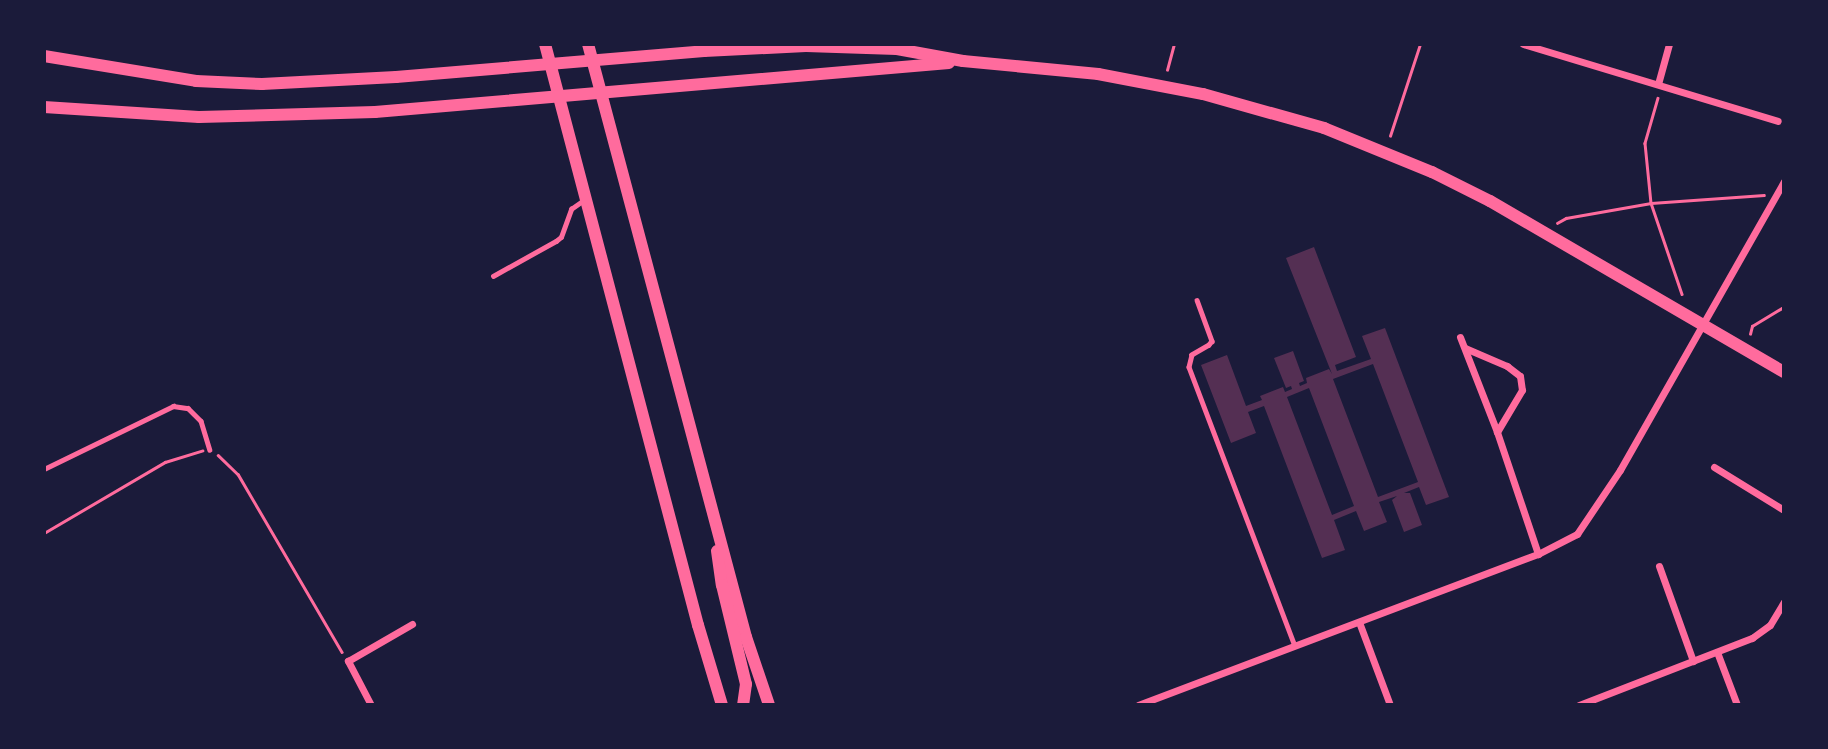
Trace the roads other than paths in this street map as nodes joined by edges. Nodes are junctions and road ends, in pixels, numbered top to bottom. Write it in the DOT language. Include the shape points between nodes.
graph roads {
  1 [pos="545,44"];
  2 [pos="588,44"];
  3 [pos="1523,44"];
  4 [pos="1669,44"];
  5 [pos="44,56"];
  6 [pos="592,59"];
  7 [pos="963,61"];
  8 [pos="550,62"];
  9 [pos="1658,84"];
  10 [pos="601,92"];
  11 [pos="559,97"];
  12 [pos="44,107"];
  13 [pos="1778,121"];
  14 [pos="1784,181"];
  15 [pos="586,199"];
  16 [pos="493,276"];
  17 [pos="1197,300"];
  18 [pos="1702,326"];
  19 [pos="1460,337"];
  20 [pos="1465,348"];
  21 [pos="1784,372"];
  22 [pos="1497,432"];
  23 [pos="210,450"];
  24 [pos="1714,467"];
  25 [pos="44,469"];
  26 [pos="709,496"];
  27 [pos="1784,510"];
  28 [pos="1538,554"];
  29 [pos="1659,566"];
  30 [pos="1784,602"];
  31 [pos="1359,622"];
  32 [pos="412,624"];
  33 [pos="1295,646"];
  34 [pos="1717,652"];
  35 [pos="1693,661"];
  36 [pos="371,705"];
  37 [pos="722,705"];
  38 [pos="743,705"];
  39 [pos="769,705"];
  40 [pos="1138,705"];
  41 [pos="1390,705"];
  42 [pos="1579,705"];
  43 [pos="1737,705"];
  1 -- 8 [label="main road"];
  2 -- 6 [label="main road"];
  3 -- 9 [label="street"];
  4 -- 9 [label="street"];
  5 -- 8 [label="main road" via="196,81 262,84"];
  6 -- 7 [label="main road" via="806,46 897,50"];
  6 -- 8 [label="main road"];
  6 -- 10 [label="main road"];
  7 -- 10 [label="main road"];
  7 -- 18 [label="main road" via="1098,75 1203,94 1324,128 1490,201"];
  8 -- 11 [label="main road"];
  9 -- 13 [label="street"];
  10 -- 11 [label="main road"];
  10 -- 26 [label="main road"];
  11 -- 12 [label="main road" via="254,117 138,115"];
  11 -- 15 [label="main road"];
  14 -- 18 [label="street"];
  15 -- 16 [label="lane" via="571,209 561,237"];
  15 -- 37 [label="main road"];
  17 -- 33 [label="lane" via="1212,341 1192,355 1192,376"];
  18 -- 21 [label="main road"];
  18 -- 28 [label="street" via="1585,526 1570,540"];
  19 -- 20 [label="street"];
  20 -- 22 [label="street"];
  20 -- 22 [label="street" via="1520,376 1522,390"];
  22 -- 28 [label="street"];
  23 -- 25 [label="lane" via="201,421 188,408 173,406"];
  24 -- 27 [label="street"];
  26 -- 38 [label="main road" via="722,585 746,684"];
  26 -- 39 [label="main road"];
  28 -- 31 [label="street"];
  29 -- 35 [label="street"];
  30 -- 34 [label="street" via="1761,632"];
  31 -- 33 [label="street"];
  31 -- 41 [label="street"];
  32 -- 36 [label="street" via="348,661"];
  33 -- 40 [label="street"];
  34 -- 35 [label="street"];
  34 -- 43 [label="street"];
  35 -- 42 [label="street"];
}
